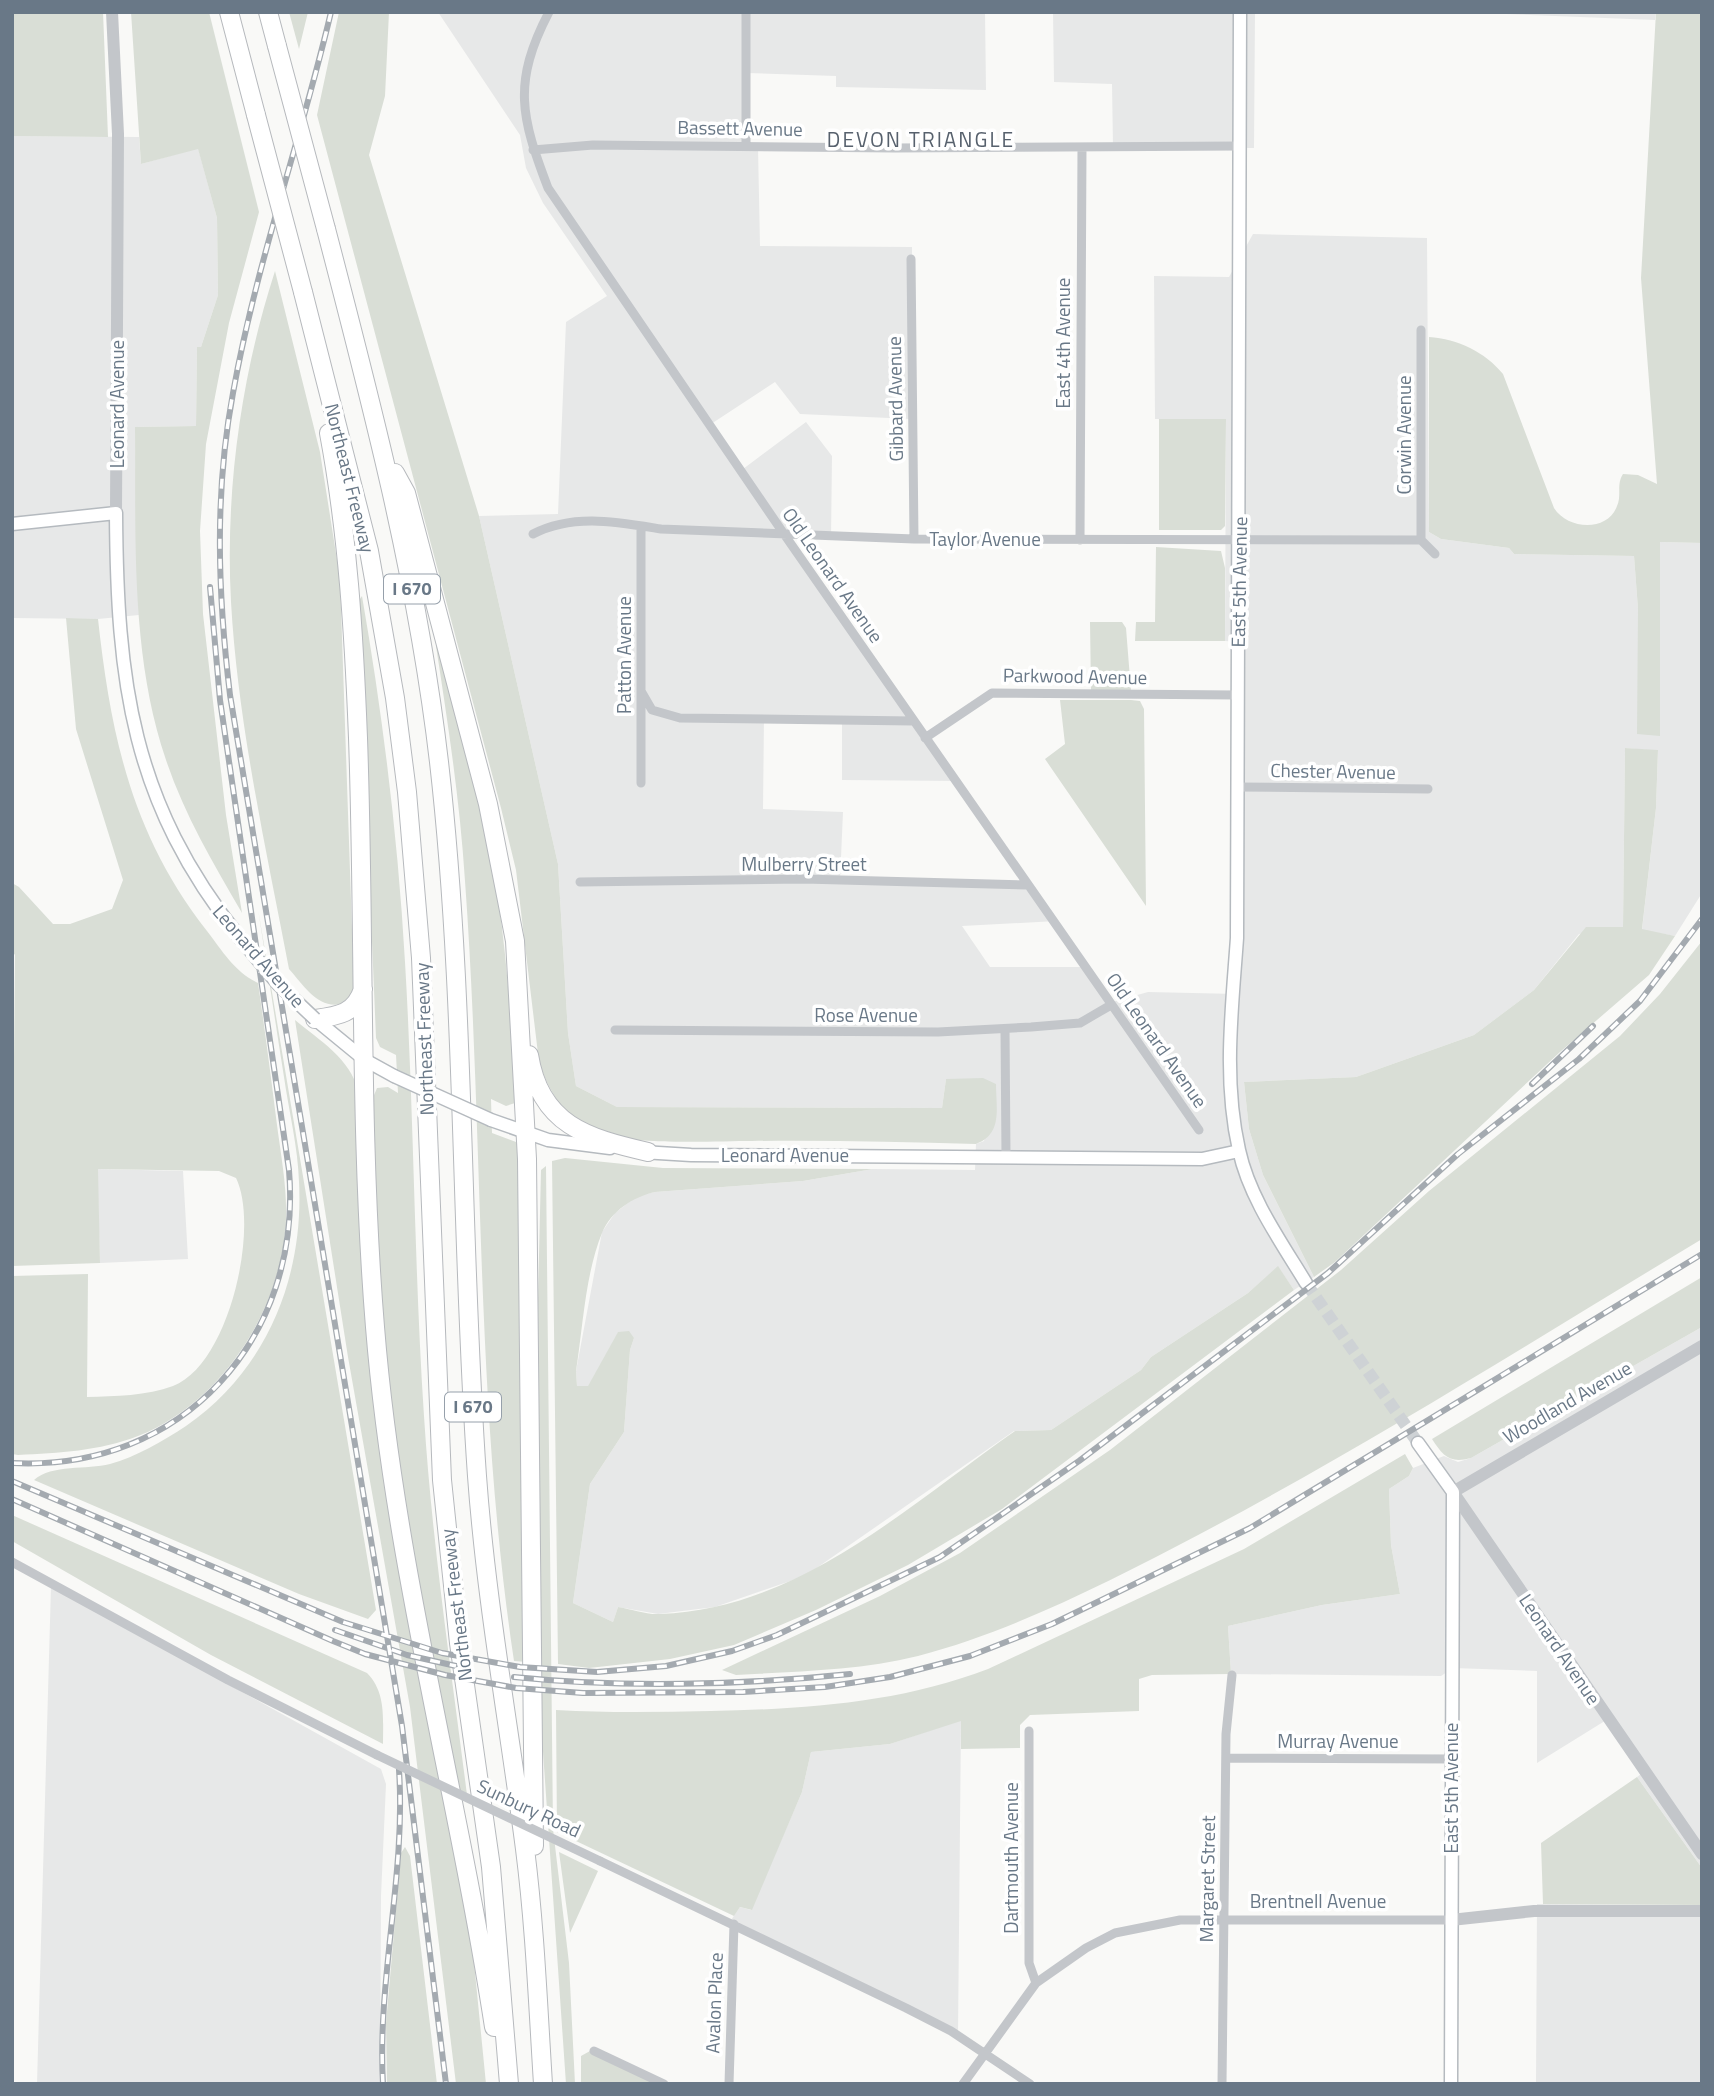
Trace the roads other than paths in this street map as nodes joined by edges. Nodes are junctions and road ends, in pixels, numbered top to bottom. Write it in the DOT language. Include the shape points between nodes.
graph roads {
  1 [pos="112,12"];
  2 [pos="229,12"];
  3 [pos="268,12"];
  4 [pos="549,12"];
  5 [pos="746,12"];
  6 [pos="1240,12"];
  7 [pos="747,145"];
  8 [pos="1240,146"];
  9 [pos="1082,147"];
  10 [pos="533,150"];
  11 [pos="911,258"];
  12 [pos="303,292"];
  13 [pos="1421,330"];
  14 [pos="384,452"];
  15 [pos="116,513"];
  16 [pos="12,524"];
  17 [pos="641,526"];
  18 [pos="533,534"];
  19 [pos="784,534"];
  20 [pos="914,539"];
  21 [pos="1080,540"];
  22 [pos="1421,540"];
  23 [pos="1239,541"];
  24 [pos="1435,554"];
  25 [pos="641,691"];
  26 [pos="1237,695"];
  27 [pos="913,721"];
  28 [pos="925,738"];
  29 [pos="641,783"];
  30 [pos="1237,787"];
  31 [pos="1428,789"];
  32 [pos="580,882"];
  33 [pos="1028,885"];
  34 [pos="517,969"];
  35 [pos="364,986"];
  36 [pos="1111,1005"];
  37 [pos="315,1019"];
  38 [pos="1005,1029"];
  39 [pos="615,1030"];
  40 [pos="365,1060"];
  41 [pos="1199,1130"];
  42 [pos="524,1133"];
  43 [pos="1239,1151"];
  44 [pos="648,1152"];
  45 [pos="1006,1157"];
  46 [pos="1306,1283"];
  47 [pos="1702,1346"];
  48 [pos="1418,1443"];
  49 [pos="1452,1492"];
  50 [pos="12,1562"];
  51 [pos="1232,1675"];
  52 [pos="1029,1731"];
  53 [pos="1226,1758"];
  54 [pos="1451,1759"];
  55 [pos="1702,1854"];
  56 [pos="1702,1911"];
  57 [pos="1223,1920"];
  58 [pos="1451,1920"];
  59 [pos="734,1924"];
  60 [pos="1036,1983"];
  61 [pos="594,2051"];
  62 [pos="507,2052"];
  63 [pos="985,2052"];
  64 [pos="509,2084"];
  65 [pos="544,2084"];
  66 [pos="664,2084"];
  67 [pos="729,2084"];
  68 [pos="963,2084"];
  69 [pos="1030,2084"];
  70 [pos="1222,2084"];
  71 [pos="1451,2084"];
  1 -- 15 [label="street, Leonard Avenue" via="118,114"];
  2 -- 12 [label="highway, Northeast Freeway / I 670, bridge"];
  3 -- 14 [label="highway, Northeast Freeway / I 670, bridge"];
  4 -- 10 [label="street, Old Leonard Avenue" via="530,48 525,73 526,120"];
  5 -- 7 [label="street"];
  6 -- 8 [label="main road, East 5th Avenue"];
  7 -- 9 [label="street, Bassett Avenue"];
  7 -- 10 [label="street, Bassett Avenue" via="593,145"];
  8 -- 9 [label="street, Bassett Avenue"];
  8 -- 23 [label="main road, East 5th Avenue"];
  9 -- 21 [label="street, East 4th Avenue"];
  10 -- 19 [label="street, Old Leonard Avenue" via="548,188"];
  11 -- 20 [label="street, Gibbard Avenue"];
  12 -- 35 [label="highway" via="348,562"];
  12 -- 62 [label="highway, Northeast Freeway / I 670" via="369,551 406,780 421,958 442,1480 489,1854"];
  13 -- 22 [label="street, Corwin Avenue"];
  14 -- 34 [label="highway" via="406,494 471,737 504,882"];
  14 -- 65 [label="highway, Northeast Freeway / I 670" via="420,633 442,797 456,981 478,1487 526,1855"];
  15 -- 16 [label="main road"];
  15 -- 37 [label="main road, Leonard Avenue, bridge" via="118,633 134,732 157,798 184,857 218,911 278,984"];
  17 -- 18 [label="street, Taylor Avenue" via="573,522 552,524"];
  17 -- 19 [label="street, Taylor Avenue"];
  17 -- 25 [label="street, Patton Avenue"];
  19 -- 20 [label="street, Taylor Avenue"];
  19 -- 27 [label="street, Old Leonard Avenue"];
  20 -- 21 [label="street, Taylor Avenue"];
  21 -- 23 [label="street, Taylor Avenue"];
  22 -- 23 [label="street, Taylor Avenue"];
  22 -- 24 [label="street"];
  23 -- 26 [label="main road, East 5th Avenue"];
  25 -- 27 [label="street" via="652,710 680,718"];
  25 -- 29 [label="street, Patton Avenue"];
  26 -- 28 [label="street, Parkwood Avenue" via="992,693"];
  26 -- 30 [label="main road, East 5th Avenue"];
  27 -- 28 [label="street, Old Leonard Avenue"];
  28 -- 33 [label="street, Old Leonard Avenue"];
  30 -- 31 [label="street, Chester Avenue"];
  30 -- 43 [label="main road, East 5th Avenue" via="1237,938 1228,1051"];
  32 -- 33 [label="street, Mulberry Street" via="804,879"];
  33 -- 36 [label="street, Old Leonard Avenue"];
  34 -- 42 [label="highway"];
  34 -- 44 [label="highway" via="531,1072 549,1106 582,1134"];
  35 -- 37 [label="highway" via="348,1012"];
  35 -- 40 [label="highway"];
  36 -- 38 [label="street, Rose Avenue" via="1080,1023"];
  36 -- 41 [label="street, Old Leonard Avenue"];
  37 -- 40 [label="main road, Leonard Avenue"];
  38 -- 39 [label="street, Rose Avenue"];
  38 -- 45 [label="street"];
  40 -- 42 [label="main road, Leonard Avenue, bridge"];
  40 -- 62 [label="highway" via="367,1211 392,1482 411,1596 472,1885 495,2029"];
  42 -- 44 [label="main road, Leonard Avenue"];
  42 -- 65 [label="highway" via="532,1794"];
  43 -- 45 [label="main road, Leonard Avenue" via="1202,1158"];
  43 -- 46 [label="main road" via="1256,1198"];
  44 -- 45 [label="main road, Leonard Avenue"];
  47 -- 49 [label="street, Woodland Avenue"];
  48 -- 49 [label="main road, Leonard Avenue"];
  49 -- 54 [label="main road, East 5th Avenue"];
  49 -- 55 [label="street, Leonard Avenue"];
  50 -- 59 [label="street, Sunbury Road, bridge" via="377,1755"];
  51 -- 53 [label="street, Margaret Street"];
  52 -- 60 [label="street, Dartmouth Avenue" via="1028,1963"];
  53 -- 54 [label="street, Murray Avenue"];
  53 -- 57 [label="street, Margaret Street"];
  54 -- 58 [label="main road, East 5th Avenue"];
  56 -- 58 [label="street, Brentnell Avenue" via="1534,1911"];
  57 -- 58 [label="street, Brentnell Avenue"];
  57 -- 60 [label="street, Brentnell Avenue" via="1180,1920 1115,1933"];
  57 -- 70 [label="street, Margaret Street"];
  58 -- 71 [label="main road, East 5th Avenue"];
  59 -- 63 [label="street, Sunbury Road" via="918,2013"];
  59 -- 67 [label="street, Avalon Place"];
  60 -- 63 [label="street, Brentnell Avenue"];
  61 -- 66 [label="street"];
  62 -- 64 [label="highway, Northeast Freeway / I 670"];
  63 -- 68 [label="street"];
  63 -- 69 [label="street, Sunbury Road"];
}
